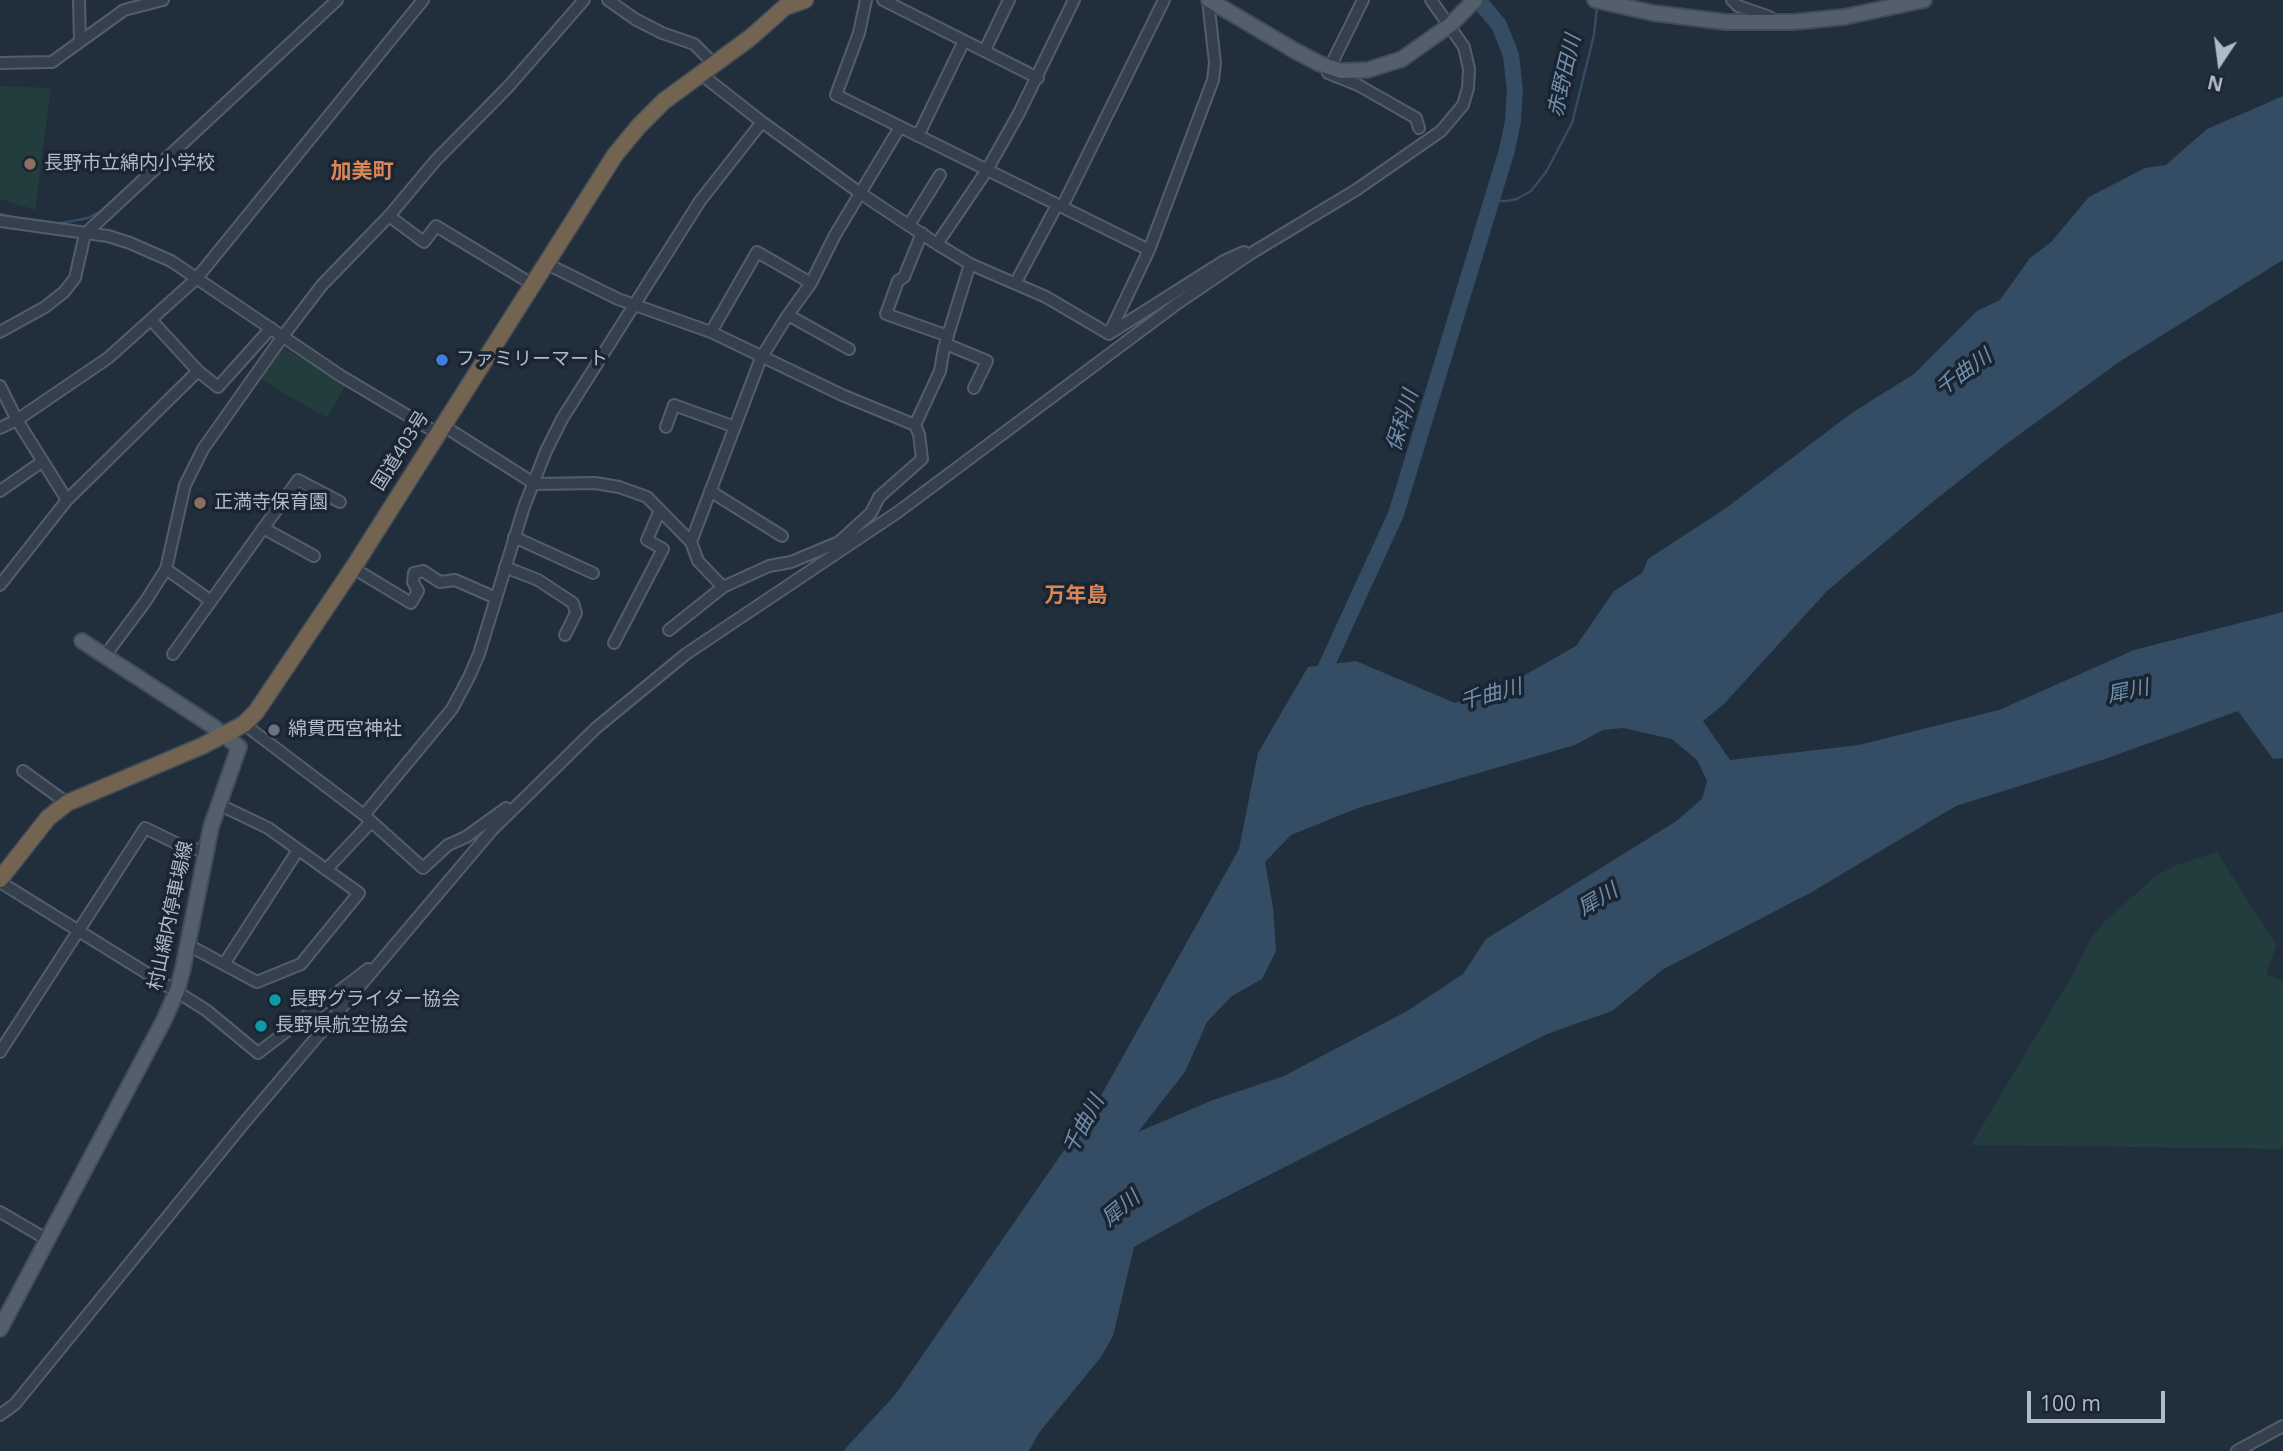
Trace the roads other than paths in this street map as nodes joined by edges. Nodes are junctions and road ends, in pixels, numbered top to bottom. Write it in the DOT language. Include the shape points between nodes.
graph roads {
  1 [pos="79,0"];
  2 [pos="163,0"];
  3 [pos="337,0"];
  4 [pos="423,0"];
  5 [pos="584,0"];
  6 [pos="608,0"];
  7 [pos="805,0"];
  8 [pos="866,0"];
  9 [pos="883,0"];
  10 [pos="1009,0"];
  11 [pos="1074,0"];
  12 [pos="1164,0"];
  13 [pos="1208,0"];
  14 [pos="1363,0"];
  15 [pos="1431,0"];
  16 [pos="1475,0"];
  17 [pos="1595,0"];
  18 [pos="1732,0"];
  19 [pos="1924,0"];
  20 [pos="786,3"];
  21 [pos="1773,22"];
  22 [pos="1450,25"];
  23 [pos="80,41"];
  24 [pos="964,41"];
  25 [pos="985,50"];
  26 [pos="1302,54"];
  27 [pos="0,63"];
  28 [pos="1331,67"];
  29 [pos="709,70"];
  30 [pos="1038,78"];
  31 [pos="762,122"];
  32 [pos="900,127"];
  33 [pos="1419,128"];
  34 [pos="918,136"];
  35 [pos="987,170"];
  36 [pos="940,175"];
  37 [pos="860,193"];
  38 [pos="1060,206"];
  39 [pos="389,216"];
  40 [pos="0,221"];
  41 [pos="909,225"];
  42 [pos="85,233"];
  43 [pos="922,233"];
  44 [pos="937,244"];
  45 [pos="1149,250"];
  46 [pos="1250,254"];
  47 [pos="545,263"];
  48 [pos="970,264"];
  49 [pos="196,278"];
  50 [pos="1016,282"];
  51 [pos="811,283"];
  52 [pos="532,284"];
  53 [pos="634,305"];
  54 [pos="788,315"];
  55 [pos="152,321"];
  56 [pos="276,331"];
  57 [pos="0,332"];
  58 [pos="711,332"];
  59 [pos="1109,334"];
  60 [pos="947,340"];
  61 [pos="849,349"];
  62 [pos="761,358"];
  63 [pos="198,371"];
  64 [pos="0,386"];
  65 [pos="974,388"];
  66 [pos="17,420"];
  67 [pos="915,425"];
  68 [pos="666,427"];
  69 [pos="735,427"];
  70 [pos="0,428"];
  71 [pos="439,429"];
  72 [pos="43,461"];
  73 [pos="535,484"];
  74 [pos="0,491"];
  75 [pos="710,491"];
  76 [pos="67,500"];
  77 [pos="340,502"];
  78 [pos="660,510"];
  79 [pos="263,528"];
  80 [pos="782,536"];
  81 [pos="514,537"];
  82 [pos="691,542"];
  83 [pos="841,545"];
  84 [pos="314,556"];
  85 [pos="505,567"];
  86 [pos="353,568"];
  87 [pos="166,569"];
  88 [pos="593,573"];
  89 [pos="0,585"];
  90 [pos="723,587"];
  91 [pos="495,598"];
  92 [pos="211,601"];
  93 [pos="668,630"];
  94 [pos="565,635"];
  95 [pos="82,641"];
  96 [pos="614,643"];
  97 [pos="173,654"];
  98 [pos="104,656"];
  99 [pos="256,712"];
  100 [pos="249,728"];
  101 [pos="224,736"];
  102 [pos="239,747"];
  103 [pos="23,771"];
  104 [pos="67,803"];
  105 [pos="218,804"];
  106 [pos="510,811"];
  107 [pos="367,818"];
  108 [pos="298,849"];
  109 [pos="205,852"];
  110 [pos="326,870"];
  111 [pos="0,880"];
  112 [pos="78,930"];
  113 [pos="188,944"];
  114 [pos="386,955"];
  115 [pos="224,964"];
  116 [pos="177,991"];
  117 [pos="0,1052"];
  118 [pos="0,1212"];
  119 [pos="48,1240"];
  120 [pos="0,1329"];
  121 [pos="0,1415"];
  122 [pos="2283,1426"];
  123 [pos="2237,1451"];
  1 -- 23 [label="street"];
  2 -- 23 [label="street" via="124,10"];
  3 -- 42 [label="street"];
  4 -- 49 [label="street"];
  5 -- 39 [label="street"];
  6 -- 29 [label="street" via="662,33 694,44"];
  7 -- 20 [label="highway, 国道403号"];
  8 -- 32 [label="street" via="836,95"];
  9 -- 24 [label="street"];
  10 -- 25 [label="street"];
  11 -- 30 [label="street"];
  12 -- 38 [label="street"];
  13 -- 26 [label="main road"];
  13 -- 45 [label="street" via="1213,80"];
  14 -- 28 [label="street"];
  15 -- 22 [label="street"];
  16 -- 22 [label="main road"];
  17 -- 21 [label="main road" via="1666,15"];
  18 -- 21 [label="street"];
  19 -- 21 [label="main road" via="1844,17"];
  20 -- 29 [label="highway, 国道403号"];
  22 -- 28 [label="main road" via="1402,59 1368,71"];
  22 -- 46 [label="street" via="1464,47 1469,69 1462,105 1441,131 1356,190"];
  23 -- 27 [label="street" via="52,62"];
  24 -- 25 [label="street"];
  24 -- 34 [label="street"];
  25 -- 30 [label="street"];
  26 -- 28 [label="main road"];
  26 -- 33 [label="street" via="1311,67 1358,85 1416,118"];
  29 -- 31 [label="street"];
  29 -- 47 [label="highway, 国道403号" via="638,127"];
  30 -- 35 [label="street"];
  31 -- 37 [label="street"];
  31 -- 53 [label="street" via="700,201"];
  32 -- 34 [label="street"];
  32 -- 37 [label="street"];
  34 -- 35 [label="street"];
  35 -- 38 [label="street"];
  35 -- 44 [label="street"];
  36 -- 41 [label="street"];
  37 -- 41 [label="street"];
  37 -- 51 [label="street"];
  38 -- 45 [label="street"];
  38 -- 50 [label="street"];
  39 -- 52 [label="street" via="424,242 436,226"];
  39 -- 56 [label="street"];
  40 -- 42 [label="street"];
  41 -- 43 [label="street"];
  42 -- 49 [label="street" via="130,243"];
  42 -- 57 [label="street" via="75,278 64,292"];
  43 -- 44 [label="street"];
  43 -- 60 [label="street" via="886,314"];
  44 -- 48 [label="street"];
  45 -- 59 [label="street"];
  46 -- 59 [label="street" via="1243,252 1224,261"];
  46 -- 83 [label="street" via="898,512"];
  47 -- 52 [label="highway, 国道403号"];
  47 -- 53 [label="street"];
  48 -- 50 [label="street"];
  48 -- 60 [label="street"];
  49 -- 55 [label="street"];
  49 -- 56 [label="street"];
  50 -- 59 [label="street"];
  51 -- 54 [label="street"];
  51 -- 58 [label="street" via="757,252"];
  52 -- 71 [label="highway, 国道403号"];
  53 -- 58 [label="street"];
  53 -- 73 [label="street" via="562,419"];
  54 -- 61 [label="street"];
  54 -- 62 [label="street"];
  55 -- 63 [label="street"];
  55 -- 66 [label="street" via="108,358"];
  56 -- 63 [label="street" via="218,387"];
  56 -- 71 [label="street" via="341,376"];
  56 -- 87 [label="street" via="185,485"];
  58 -- 62 [label="street"];
  60 -- 65 [label="street" via="987,361"];
  60 -- 67 [label="street" via="940,371"];
  62 -- 67 [label="street"];
  62 -- 69 [label="street"];
  63 -- 76 [label="street"];
  64 -- 66 [label="street"];
  66 -- 70 [label="street"];
  66 -- 72 [label="street"];
  67 -- 83 [label="street" via="922,459 879,497 871,513"];
  68 -- 69 [label="street" via="674,405"];
  69 -- 75 [label="street"];
  71 -- 73 [label="street"];
  71 -- 86 [label="highway, 国道403号"];
  72 -- 74 [label="street"];
  72 -- 76 [label="street"];
  73 -- 78 [label="street" via="619,487 647,497"];
  73 -- 81 [label="street"];
  75 -- 80 [label="street"];
  75 -- 82 [label="street"];
  76 -- 89 [label="street"];
  77 -- 79 [label="street" via="298,480"];
  78 -- 82 [label="street"];
  78 -- 96 [label="street" via="646,540 663,550"];
  79 -- 84 [label="street"];
  79 -- 92 [label="street"];
  81 -- 85 [label="street"];
  81 -- 88 [label="street"];
  82 -- 90 [label="street" via="698,561"];
  83 -- 90 [label="street" via="769,566"];
  83 -- 106 [label="street" via="686,654 596,728"];
  85 -- 91 [label="street"];
  85 -- 94 [label="street" via="538,580 573,603 576,614"];
  86 -- 91 [label="street" via="411,603 418,591 414,573 423,571 440,582 455,580"];
  86 -- 99 [label="highway, 国道403号"];
  87 -- 92 [label="street"];
  87 -- 98 [label="street"];
  90 -- 93 [label="street"];
  91 -- 107 [label="street" via="479,654 452,709"];
  92 -- 97 [label="street"];
  95 -- 98 [label="main road"];
  98 -- 101 [label="main road"];
  99 -- 100 [label="street"];
  99 -- 101 [label="highway, 国道403号"];
  100 -- 102 [label="street"];
  100 -- 107 [label="street"];
  101 -- 102 [label="main road"];
  101 -- 104 [label="highway, 国道403号"];
  102 -- 105 [label="main road, 村山綿内停車場線"];
  103 -- 104 [label="street"];
  104 -- 111 [label="highway, 国道403号" via="48,818"];
  105 -- 108 [label="street" via="268,828"];
  105 -- 109 [label="main road, 村山綿内停車場線"];
  106 -- 107 [label="street" via="506,808 448,845 423,868"];
  106 -- 114 [label="street"];
  107 -- 110 [label="street"];
  108 -- 110 [label="street"];
  108 -- 115 [label="street"];
  109 -- 112 [label="street" via="145,828"];
  109 -- 113 [label="main road, 村山綿内停車場線"];
  110 -- 115 [label="street" via="359,893 300,964 257,982"];
  111 -- 112 [label="street"];
  112 -- 116 [label="street"];
  112 -- 117 [label="street"];
  113 -- 115 [label="street"];
  113 -- 116 [label="main road, 村山綿内停車場線"];
  114 -- 116 [label="street" via="258,1054"];
  114 -- 121 [label="street" via="15,1404"];
  116 -- 119 [label="main road, 村山綿内停車場線"];
  118 -- 119 [label="street"];
  119 -- 120 [label="main road, 村山綿内停車場線"];
  122 -- 123 [label="street"];
}
